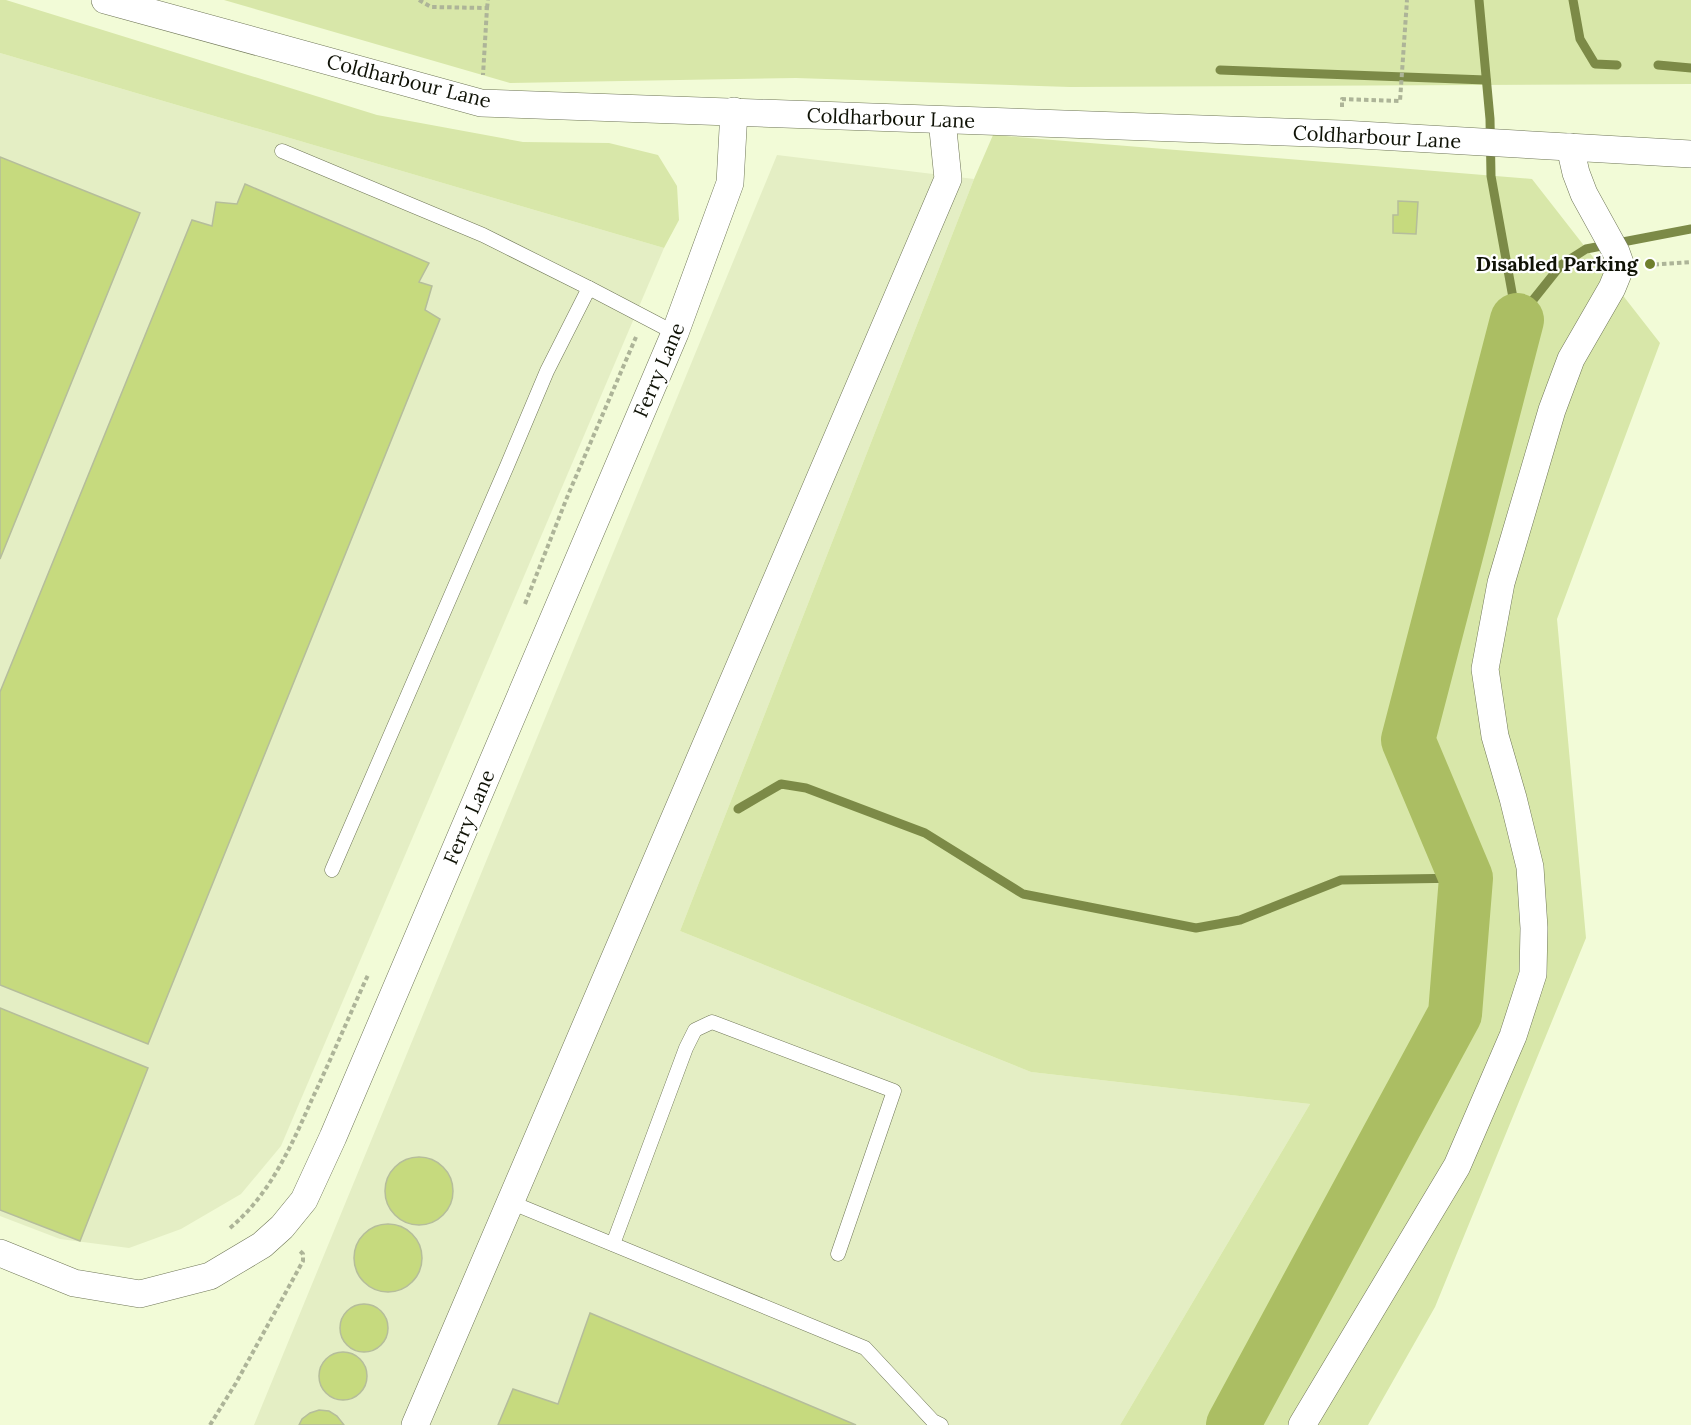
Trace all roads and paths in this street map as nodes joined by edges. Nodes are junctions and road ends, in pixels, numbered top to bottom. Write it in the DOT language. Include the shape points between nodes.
graph roads {
  1 [pos="105,0"];
  2 [pos="419,0"];
  3 [pos="488,0"];
  4 [pos="1407,0"];
  5 [pos="487,8"];
  6 [pos="481,103"];
  7 [pos="734,111"];
  8 [pos="1342,117"];
  9 [pos="942,120"];
  10 [pos="1570,147"];
  11 [pos="282,151"];
  12 [pos="1691,154"];
  13 [pos="1618,259"];
  14 [pos="1691,262"];
  15 [pos="589,288"];
  16 [pos="644,318"];
  17 [pos="675,333"];
  18 [pos="522,613"];
  19 [pos="332,870"];
  20 [pos="368,973"];
  21 [pos="510,1202"];
  22 [pos="282,1227"];
  23 [pos="223,1233"];
  24 [pos="613,1244"];
  25 [pos="0,1253"];
  26 [pos="837,1254"];
  27 [pos="210,1425"];
  28 [pos="415,1425"];
  29 [pos="941,1425"];
  30 [pos="1302,1425"];
  1 -- 6 [label="street, Coldharbour Lane"];
  2 -- 5 [label="path" via="431,7"];
  3 -- 5 [label="path"];
  4 -- 8 [label="path" via="1400,102 1342,99"];
  5 -- 6 [label="path"];
  6 -- 7 [label="street, Coldharbour Lane"];
  7 -- 9 [label="street, Coldharbour Lane"];
  7 -- 17 [label="street, Ferry Lane" via="730,183"];
  9 -- 10 [label="street, Coldharbour Lane" via="1342,134"];
  9 -- 21 [label="street" via="948,179"];
  10 -- 12 [label="street, Coldharbour Lane"];
  10 -- 13 [label="street" via="1586,198"];
  11 -- 15 [label="lane" via="483,235"];
  13 -- 14 [label="path"];
  13 -- 30 [label="street" via="1612,288 1571,359 1552,410 1501,583 1485,669 1495,736 1530,867 1533,974 1513,1036 1457,1166"];
  15 -- 16 [label="lane"];
  15 -- 19 [label="lane" via="547,371"];
  16 -- 17 [label="lane"];
  16 -- 18 [label="path"];
  17 -- 22 [label="street, Ferry Lane" via="333,1137 304,1200"];
  20 -- 23 [label="path" via="292,1143 267,1188"];
  21 -- 24 [label="lane"];
  21 -- 28 [label="street"];
  22 -- 25 [label="street, Ferry Lane" via="262,1245 210,1276 140,1294 74,1283"];
  22 -- 27 [label="path" via="303,1254 303,1261"];
  24 -- 26 [label="lane" via="686,1048 695,1030 712,1022 894,1091"];
  24 -- 29 [label="lane" via="866,1348"];
}
